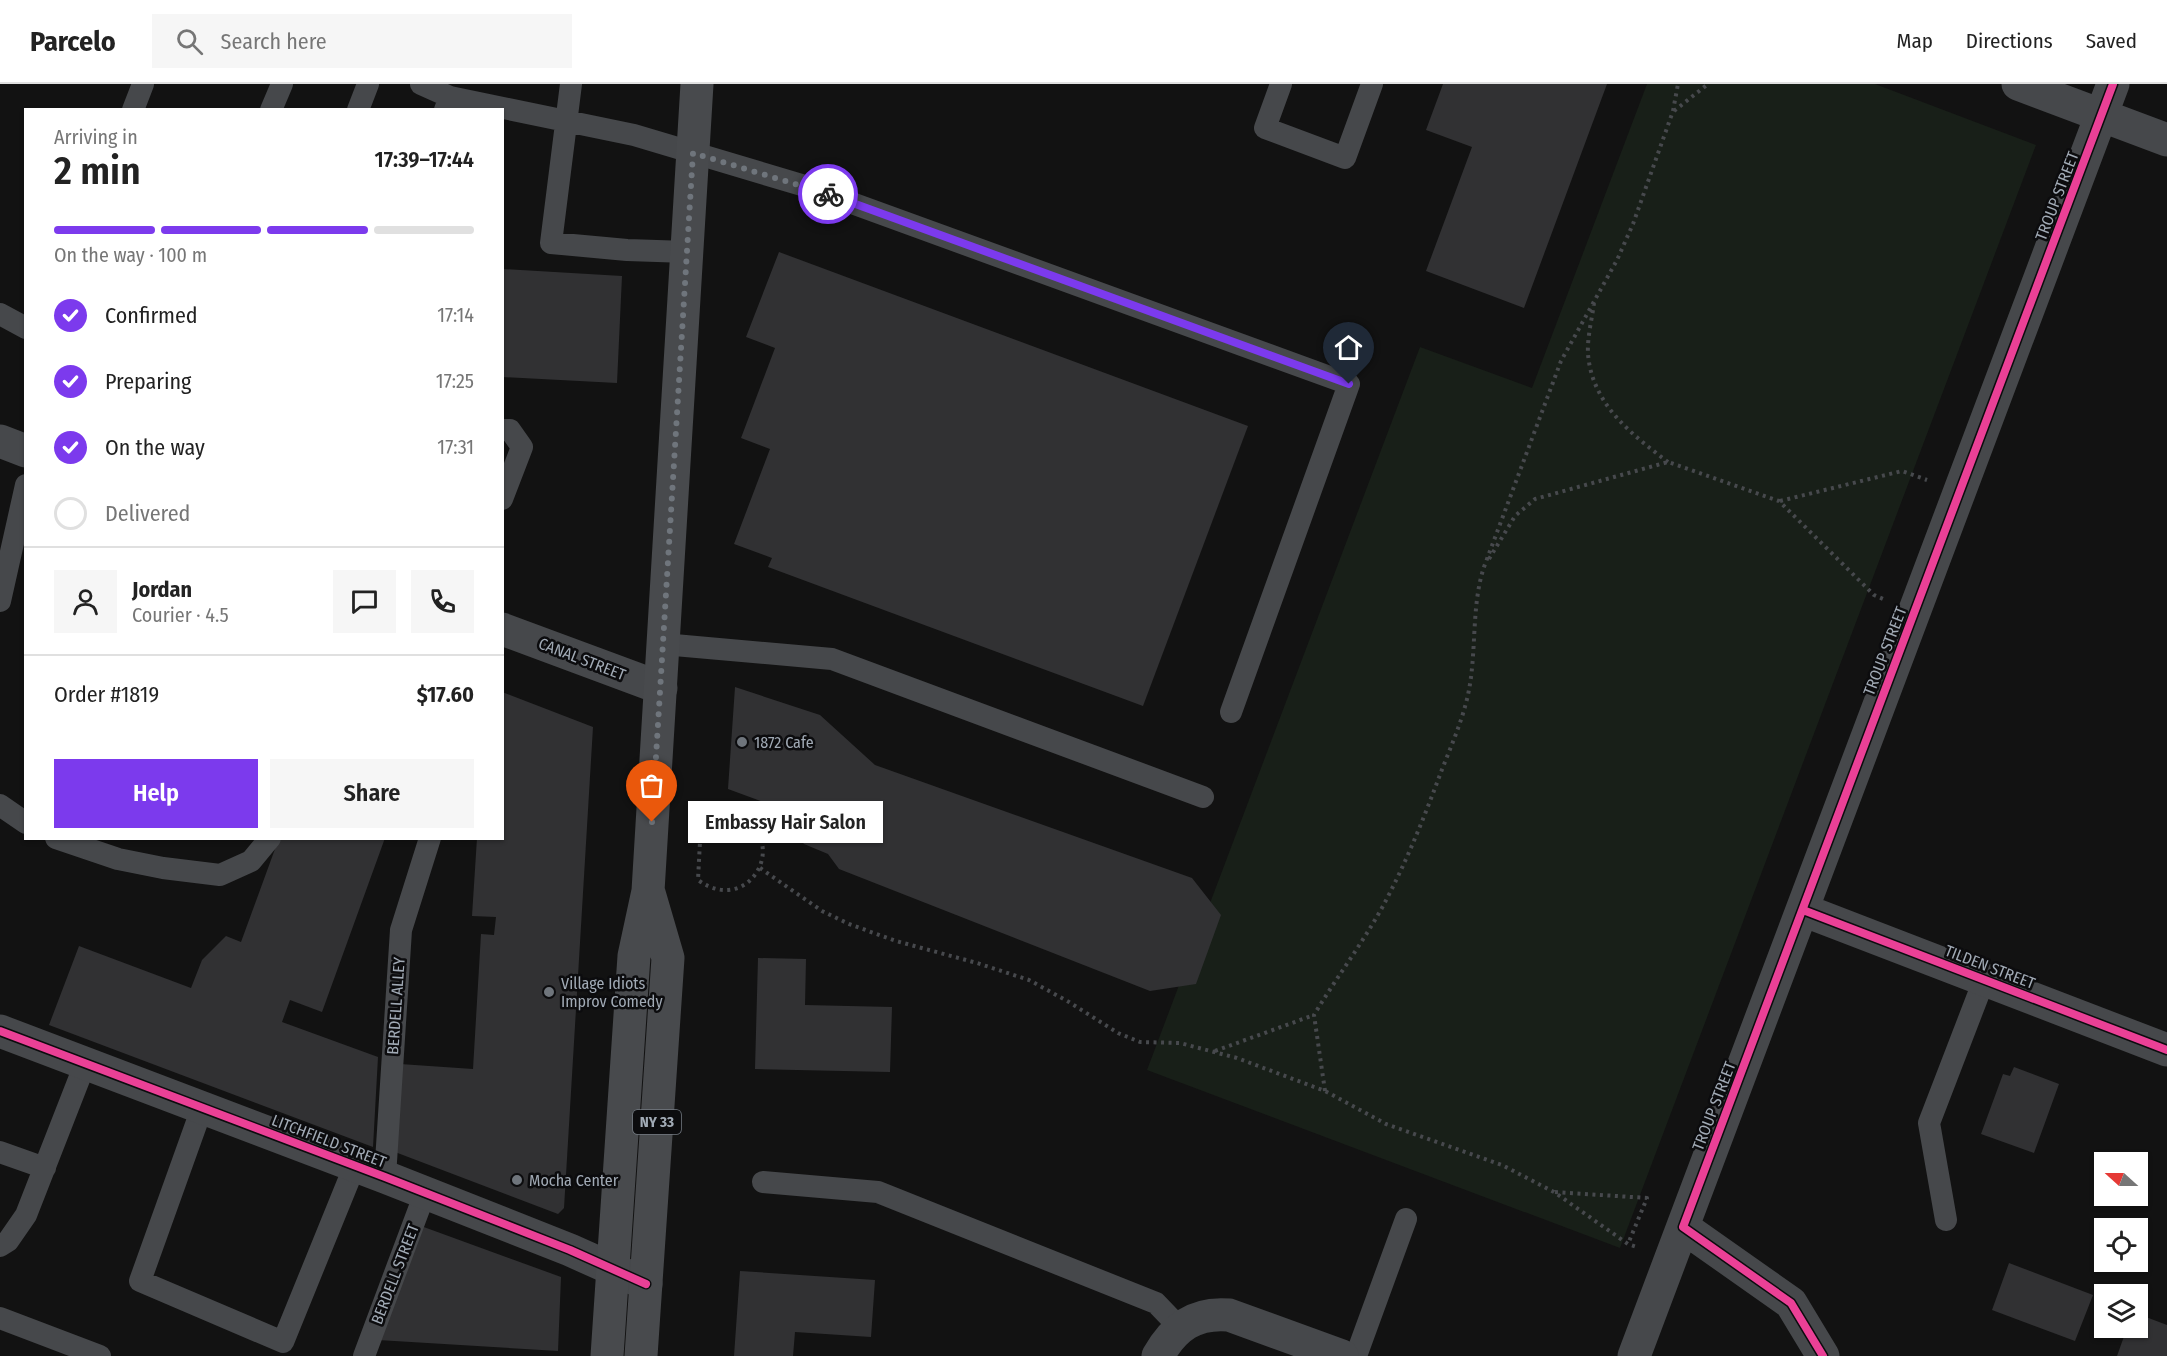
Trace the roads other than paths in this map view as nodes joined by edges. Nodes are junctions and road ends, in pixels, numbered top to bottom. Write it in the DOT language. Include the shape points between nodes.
graph roads {
  1 [pos="143,84"];
  2 [pos="282,84"];
  3 [pos="368,84"];
  4 [pos="421,84"];
  5 [pos="571,84"];
  6 [pos="697,84"];
  7 [pos="1281,84"];
  8 [pos="1372,84"];
  9 [pos="2018,84"];
  10 [pos="2114,84"];
  11 [pos="447,103"];
  12 [pos="134,108"];
  13 [pos="272,108"];
  14 [pos="359,108"];
  15 [pos="480,108"];
  16 [pos="504,112"];
  17 [pos="2102,116"];
  18 [pos="566,121"];
  19 [pos="2167,140"];
  20 [pos="693,153"];
  21 [pos="687,252"];
  22 [pos="0,314"];
  23 [pos="24,327"];
  24 [pos="504,430"];
  25 [pos="0,441"];
  26 [pos="24,450"];
  27 [pos="24,494"];
  28 [pos="504,494"];
  29 [pos="0,601"];
  30 [pos="504,630"];
  31 [pos="663,644"];
  32 [pos="661,688"];
  33 [pos="1231,712"];
  34 [pos="1203,797"];
  35 [pos="0,805"];
  36 [pos="24,822"];
  37 [pos="62,840"];
  38 [pos="268,840"];
  39 [pos="429,840"];
  40 [pos="648,891"];
  41 [pos="1803,910"];
  42 [pos="1984,980"];
  43 [pos="0,1031"];
  44 [pos="2167,1050"];
  45 [pos="85,1064"];
  46 [pos="202,1108"];
  47 [pos="0,1152"];
  48 [pos="45,1168"];
  49 [pos="370,1171"];
  50 [pos="763,1182"];
  51 [pos="425,1193"];
  52 [pos="1406,1219"];
  53 [pos="1946,1220"];
  54 [pos="1683,1227"];
  55 [pos="0,1246"];
  56 [pos="612,1270"];
  57 [pos="646,1284"];
  58 [pos="0,1318"];
  59 [pos="1180,1328"];
  60 [pos="100,1356"];
  61 [pos="364,1356"];
  62 [pos="607,1356"];
  63 [pos="641,1356"];
  64 [pos="1158,1356"];
  65 [pos="1342,1356"];
  66 [pos="1356,1356"];
  67 [pos="1634,1356"];
  68 [pos="1823,1356"];
  1 -- 12 [label="lane"];
  2 -- 13 [label="lane"];
  3 -- 14 [label="lane"];
  4 -- 11 [label="lane"];
  5 -- 18 [label="lane"];
  6 -- 20 [label="main road, NY 33"];
  7 -- 8 [label="lane" via="1265,128 1345,158"];
  9 -- 17 [label="street"];
  10 -- 17 [label="street, TROUP STREET"];
  11 -- 15 [label="lane"];
  16 -- 18 [label="lane"];
  17 -- 19 [label="street"];
  17 -- 41 [label="street, TROUP STREET"];
  18 -- 20 [label="lane" via="634,135"];
  18 -- 21 [label="lane" via="551,243"];
  20 -- 21 [label="main road, NY 33"];
  20 -- 33 [label="lane" via="805,186 1349,384"];
  21 -- 31 [label="main road, NY 33"];
  22 -- 23 [label="lane"];
  24 -- 28 [label="lane" via="510,430 522,447"];
  25 -- 26 [label="street"];
  27 -- 29 [label="lane"];
  30 -- 32 [label="street, CANAL STREET"];
  31 -- 32 [label="main road, NY 33"];
  31 -- 34 [label="lane" via="832,659"];
  32 -- 40 [label="main road, NY 33"];
  35 -- 36 [label="lane"];
  37 -- 38 [label="lane" via="117,859 220,875 250,861"];
  39 -- 49 [label="lane, BERDELL ALLEY" via="401,930"];
  40 -- 56 [label="main road, NY 33" via="634,956"];
  40 -- 57 [label="main road, NY 33" via="668,958"];
  41 -- 42 [label="street, TILDEN STREET"];
  41 -- 54 [label="street, TROUP STREET"];
  42 -- 44 [label="street, TILDEN STREET"];
  42 -- 53 [label="lane" via="1929,1123"];
  43 -- 45 [label="street, LITCHFIELD STREET"];
  45 -- 46 [label="street, LITCHFIELD STREET"];
  45 -- 48 [label="lane"];
  46 -- 49 [label="street, LITCHFIELD STREET"];
  46 -- 49 [label="lane, BERDELL ALLEY" via="140,1281 282,1342"];
  47 -- 48 [label="lane"];
  48 -- 55 [label="lane" via="26,1215"];
  49 -- 51 [label="street, LITCHFIELD STREET"];
  50 -- 59 [label="lane" via="878,1192 1155,1303"];
  51 -- 56 [label="street, LITCHFIELD STREET"];
  51 -- 61 [label="lane, BERDELL STREET"];
  52 -- 66 [label="lane"];
  54 -- 67 [label="street, TROUP STREET"];
  54 -- 68 [label="street" via="1791,1303"];
  56 -- 57 [label="street, LITCHFIELD STREET"];
  56 -- 62 [label="main road, NY 33"];
  57 -- 63 [label="main road, NY 33"];
  58 -- 60 [label="lane"];
  59 -- 64 [label="street"];
  59 -- 65 [label="street" via="1197,1317 1229,1315"];
}
